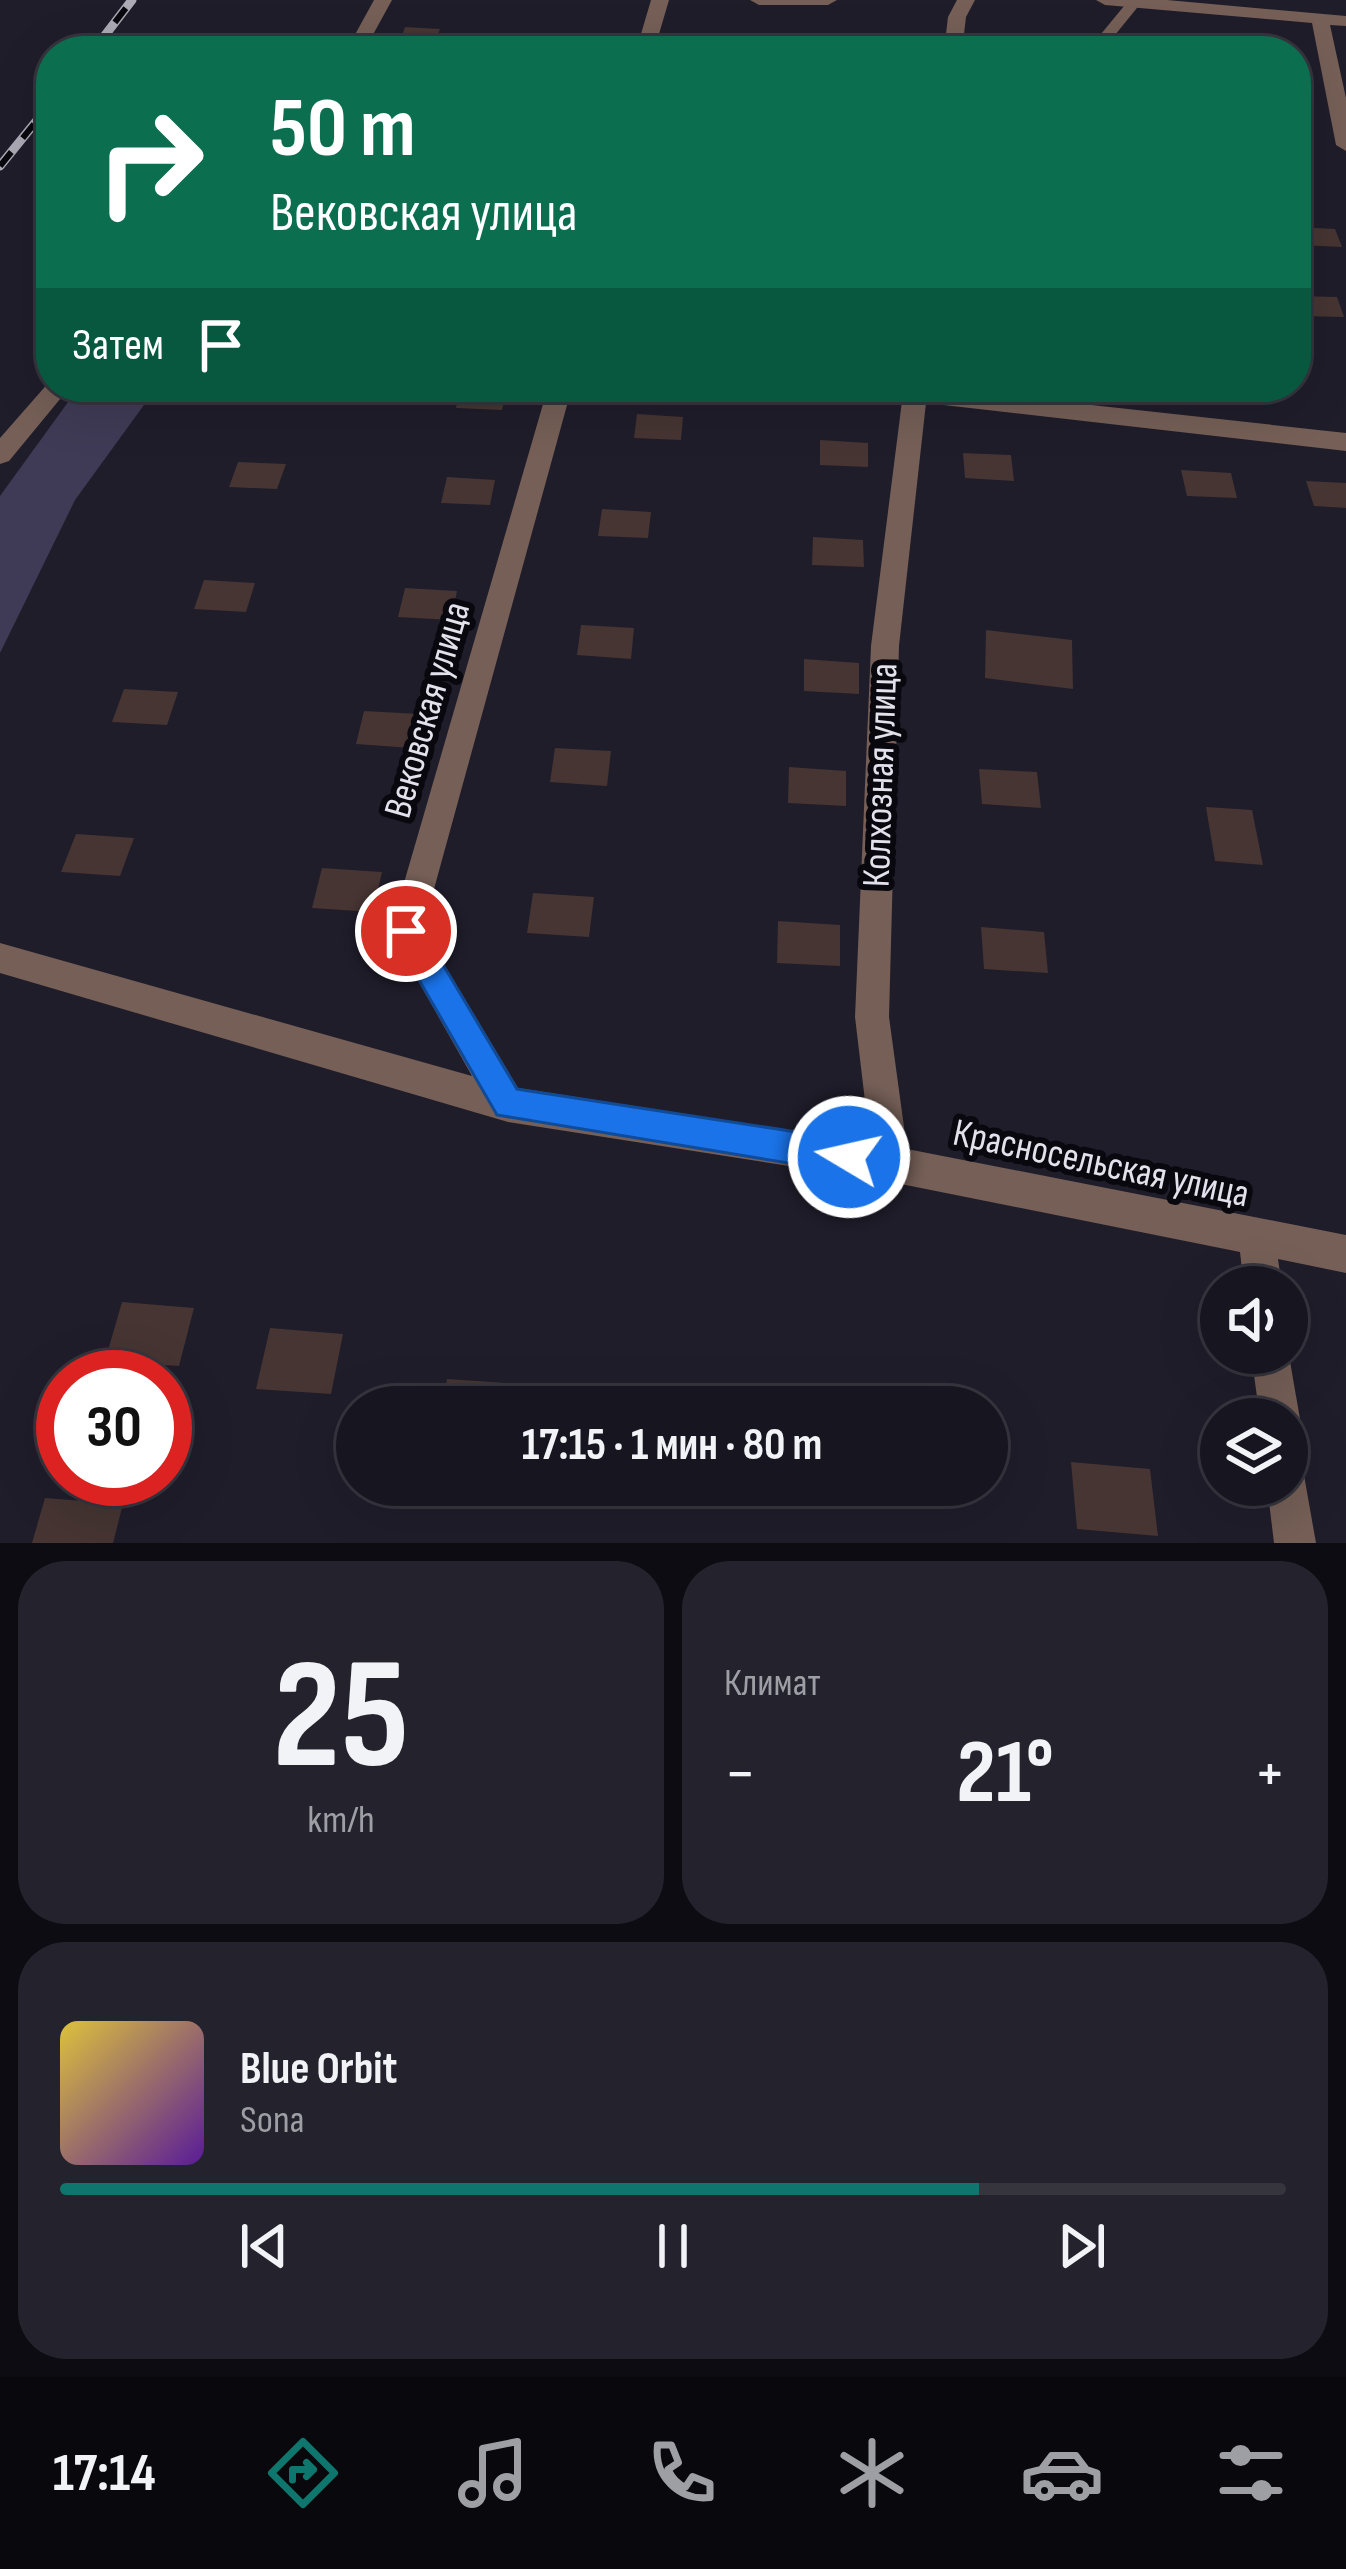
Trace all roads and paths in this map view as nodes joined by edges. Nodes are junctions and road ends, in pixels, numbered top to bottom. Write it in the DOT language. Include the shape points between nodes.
graph roads {
  1 [pos="383,0"];
  2 [pos="660,0"];
  3 [pos="759,0"];
  4 [pos="828,0"];
  5 [pos="966,0"];
  6 [pos="1105,0"];
  7 [pos="1134,2"];
  8 [pos="1320,19"];
  9 [pos="1346,21"];
  10 [pos="363,36"];
  11 [pos="649,36"];
  12 [pos="955,36"];
  13 [pos="1106,36"];
  14 [pos="1346,145"];
  15 [pos="45,402"];
  16 [pos="556,402"];
  17 [pos="914,402"];
  18 [pos="1008,402"];
  19 [pos="1346,442"];
  20 [pos="0,455"];
  21 [pos="0,958"];
  22 [pos="508,1104"];
  23 [pos="891,1163"];
  24 [pos="1258,1240"];
  25 [pos="1346,1254"];
  26 [pos="1261,1266"];
  27 [pos="1290,1506"];
  28 [pos="1295,1543"];
  1 -- 10 [label="street"];
  2 -- 11 [label="street"];
  3 -- 4 [label="street"];
  5 -- 12 [label="street"];
  6 -- 7 [label="street"];
  7 -- 8 [label="street"];
  7 -- 13 [label="lane"];
  8 -- 9 [label="street"];
  8 -- 14 [label="street"];
  15 -- 20 [label="street"];
  16 -- 22 [label="street, Вековская улица" via="406,931"];
  17 -- 23 [label="street, Колхозная улица" via="885,646 872,1017"];
  18 -- 19 [label="street"];
  21 -- 22 [label="street, Красносельская улица"];
  22 -- 23 [label="street, Красносельская улица"];
  23 -- 24 [label="street, Красносельская улица"];
  24 -- 25 [label="street, Красносельская улица"];
  24 -- 26 [label="street"];
  27 -- 28 [label="street"];
}
